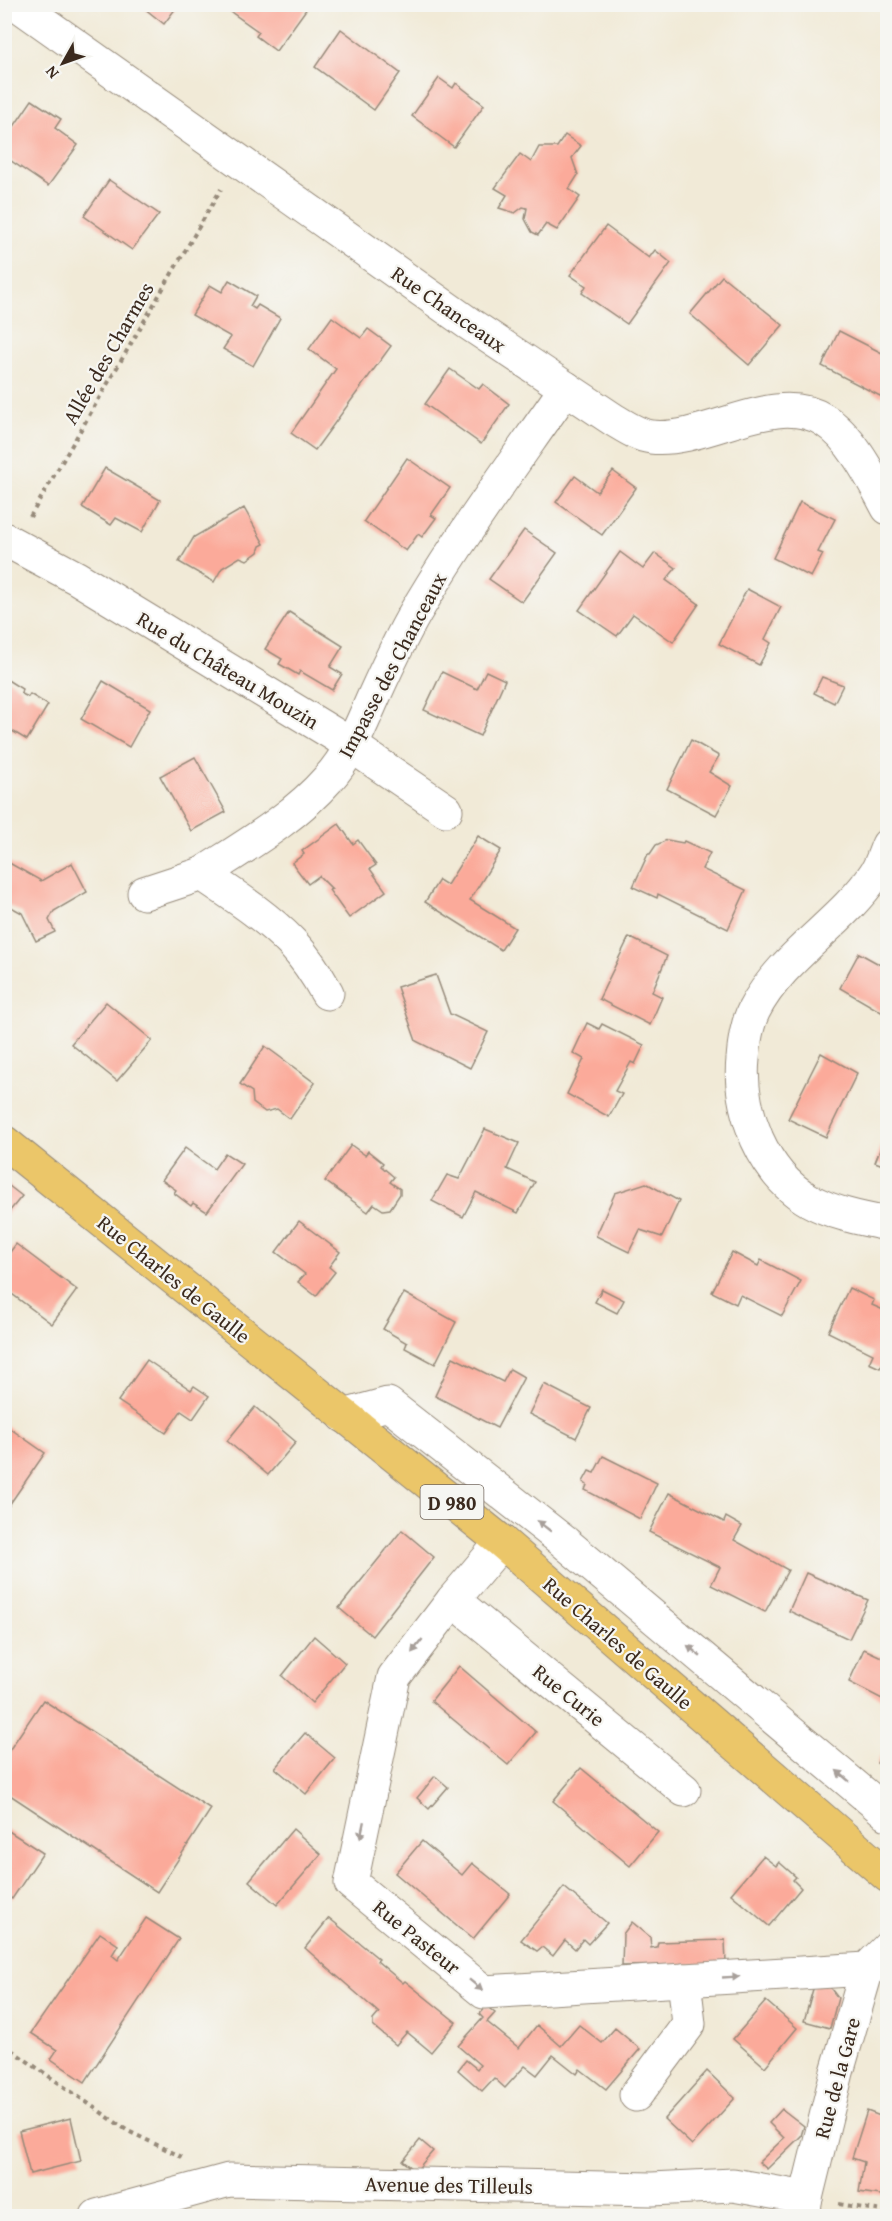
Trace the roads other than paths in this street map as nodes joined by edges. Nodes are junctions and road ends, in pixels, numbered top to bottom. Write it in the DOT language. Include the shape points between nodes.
graph roads {
  1 [pos="17,4"];
  2 [pos="566,388"];
  3 [pos="888,508"];
  4 [pos="9,542"];
  5 [pos="352,745"];
  6 [pos="446,810"];
  7 [pos="884,867"];
  8 [pos="202,874"];
  9 [pos="144,893"];
  10 [pos="327,993"];
  11 [pos="4,1142"];
  12 [pos="888,1224"];
  13 [pos="344,1416"];
  14 [pos="502,1542"];
  15 [pos="453,1600"];
  16 [pos="684,1790"];
  17 [pos="888,1814"];
  18 [pos="888,1876"];
  19 [pos="877,1959"];
  20 [pos="684,1980"];
  21 [pos="636,2095"];
  22 [pos="651,2203"];
  23 [pos="805,2207"];
  24 [pos="97,2217"];
  1 -- 2 [label="street, Rue Chanceaux"];
  2 -- 3 [label="street, Rue Chanceaux" via="614,420 651,437 700,432 771,411 809,412 826,420 844,437"];
  2 -- 5 [label="street, Impasse des Chanceaux" via="420,604"];
  4 -- 5 [label="street, Rue du Château Mouzin" via="77,578"];
  5 -- 6 [label="street, Rue du Château Mouzin"];
  5 -- 8 [label="street, Impasse des Chanceaux" via="314,794 248,845"];
  7 -- 12 [label="street" via="771,985 753,1012 741,1080 748,1118 762,1148 776,1171 801,1196 823,1208"];
  8 -- 9 [label="street, Impasse des Chanceaux"];
  8 -- 10 [label="street" via="292,943"];
  11 -- 13 [label="main road, Rue Charles de Gaulle / D 980"];
  13 -- 14 [label="main road, Rue Charles de Gaulle / D 980"];
  17 -- 13 [label="street, Rue Charles de Gaulle, one-way" via="563,1541 388,1404"];
  14 -- 15 [label="street, Rue Pasteur"];
  14 -- 18 [label="main road, Rue Charles de Gaulle / D 980"];
  15 -- 16 [label="street, Rue Curie"];
  15 -- 20 [label="street, Rue Pasteur, one-way" via="394,1677 351,1882 484,1992"];
  20 -- 19 [label="street, Rue Pasteur, one-way"];
  19 -- 23 [label="street, Rue de la Gare" via="837,2072"];
  20 -- 21 [label="street" via="689,2024"];
  22 -- 23 [label="street, Avenue des Tilleuls" via="733,2185"];
  22 -- 24 [label="street, Avenue des Tilleuls" via="229,2180"];
}
